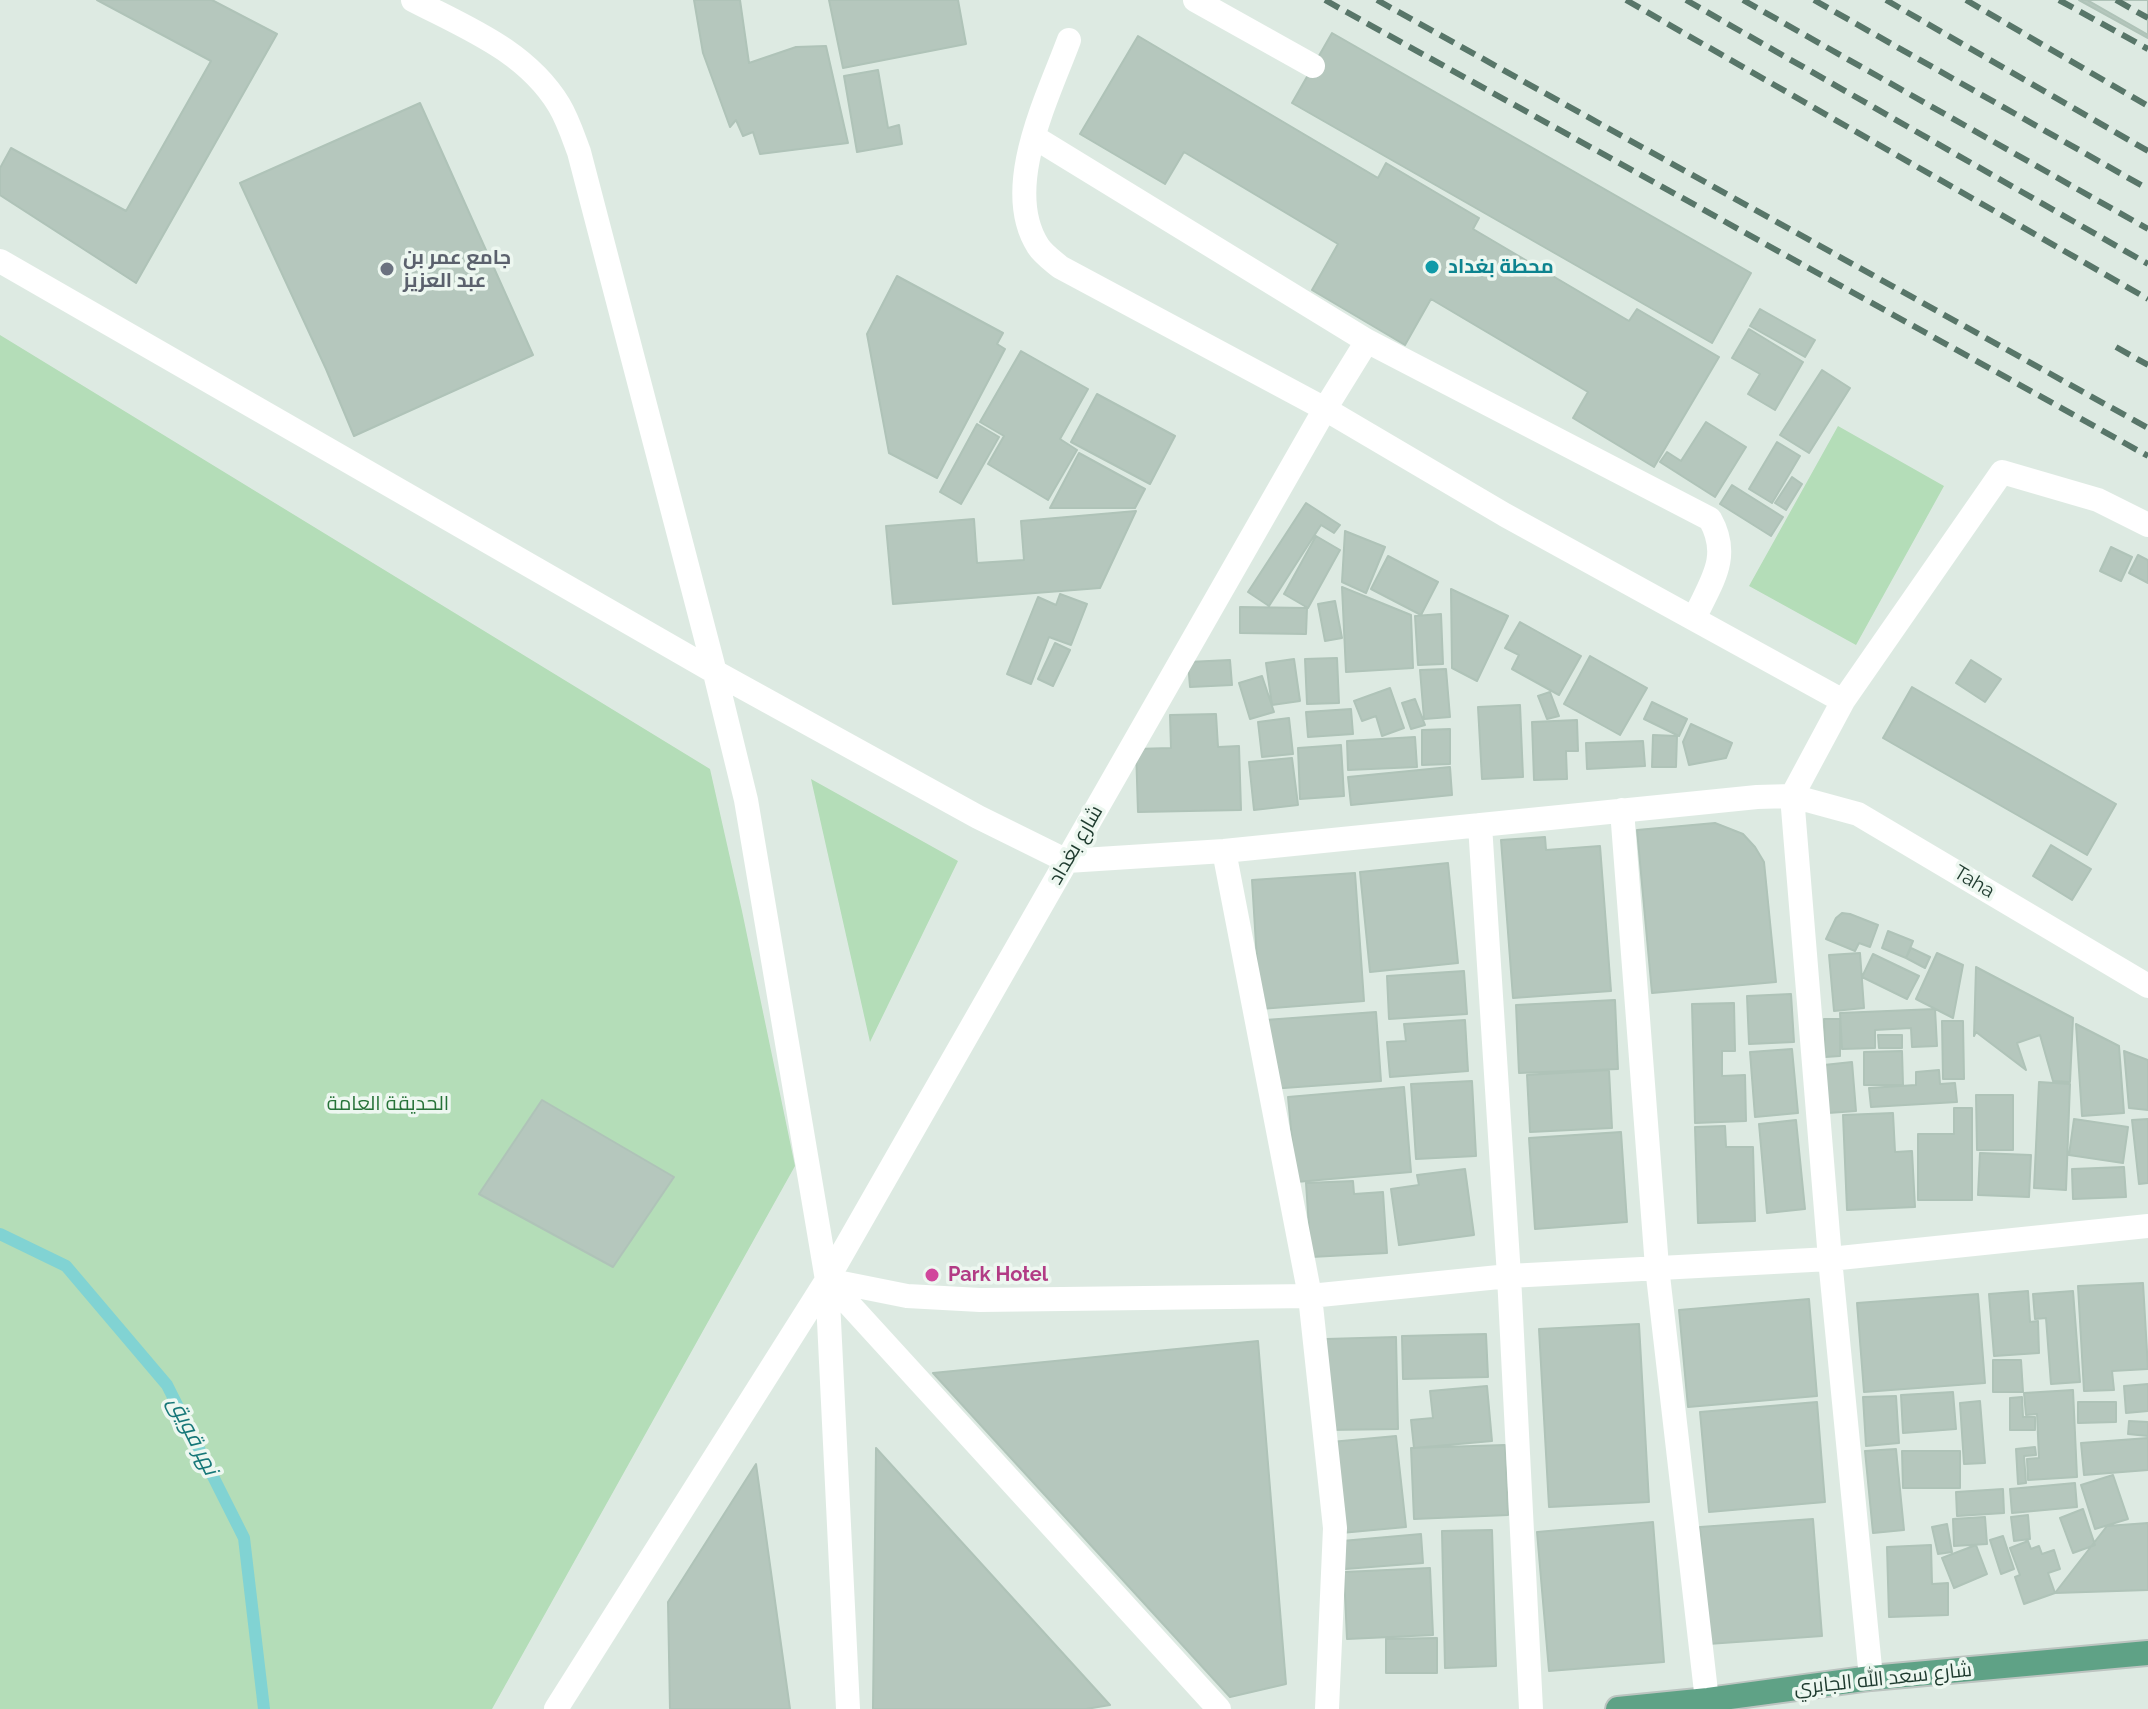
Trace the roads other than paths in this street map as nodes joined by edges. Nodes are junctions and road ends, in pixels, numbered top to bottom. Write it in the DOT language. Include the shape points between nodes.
graph roads {
  1 [pos="413,0"];
  2 [pos="1195,0"];
  3 [pos="1069,40"];
  4 [pos="1313,66"];
  5 [pos="1034,137"];
  6 [pos="0,261"];
  7 [pos="1367,341"];
  8 [pos="1325,409"];
  9 [pos="2148,525"];
  10 [pos="1694,619"];
  11 [pos="715,672"];
  12 [pos="1843,701"];
  13 [pos="1792,796"];
  14 [pos="1622,810"];
  15 [pos="1480,825"];
  16 [pos="1224,851"];
  17 [pos="1067,861"];
  18 [pos="2148,986"];
  19 [pos="2148,1226"];
  20 [pos="1830,1259"];
  21 [pos="1657,1267"];
  22 [pos="1509,1276"];
  23 [pos="827,1280"];
  24 [pos="1310,1296"];
  25 [pos="2148,1653"];
  26 [pos="1871,1678"];
  27 [pos="1708,1704"];
  28 [pos="556,1709"];
  29 [pos="848,1709"];
  30 [pos="1219,1709"];
  31 [pos="1327,1709"];
  32 [pos="1531,1709"];
  33 [pos="1618,1709"];
  1 -- 11 [label="street" via="514,56 548,88 571,129"];
  2 -- 4 [label="street"];
  3 -- 5 [label="street"];
  5 -- 7 [label="street"];
  5 -- 8 [label="street" via="1024,184 1026,219 1039,248 1060,267"];
  6 -- 11 [label="street"];
  7 -- 8 [label="street, شارع بغداد"];
  7 -- 10 [label="street" via="1710,519 1721,546 1720,560"];
  8 -- 10 [label="street"];
  8 -- 17 [label="street, شارع بغداد"];
  9 -- 12 [label="street" via="2098,500 2002,472"];
  10 -- 12 [label="street"];
  11 -- 17 [label="street"];
  11 -- 23 [label="street" via="746,800"];
  12 -- 13 [label="street"];
  13 -- 14 [label="street, Taha"];
  13 -- 18 [label="street, Taha" via="1858,814"];
  13 -- 20 [label="street"];
  14 -- 15 [label="street, Taha"];
  14 -- 21 [label="street"];
  15 -- 16 [label="street, Taha"];
  15 -- 22 [label="street"];
  16 -- 17 [label="street, Taha"];
  16 -- 24 [label="street"];
  17 -- 23 [label="street, شارع بغداد"];
  19 -- 20 [label="street"];
  20 -- 21 [label="street"];
  20 -- 26 [label="street"];
  21 -- 22 [label="street"];
  21 -- 27 [label="street"];
  22 -- 24 [label="street"];
  22 -- 32 [label="street"];
  23 -- 24 [label="street" via="907,1296 980,1300"];
  23 -- 28 [label="street, شارع بغداد"];
  23 -- 29 [label="street"];
  23 -- 30 [label="street"];
  24 -- 31 [label="street" via="1335,1528"];
  25 -- 26 [label="main road, شارع سعد الله الجابري"];
  26 -- 27 [label="main road, شارع سعد الله الجابري"];
  27 -- 33 [label="main road, شارع سعد الله الجابري"];
}
